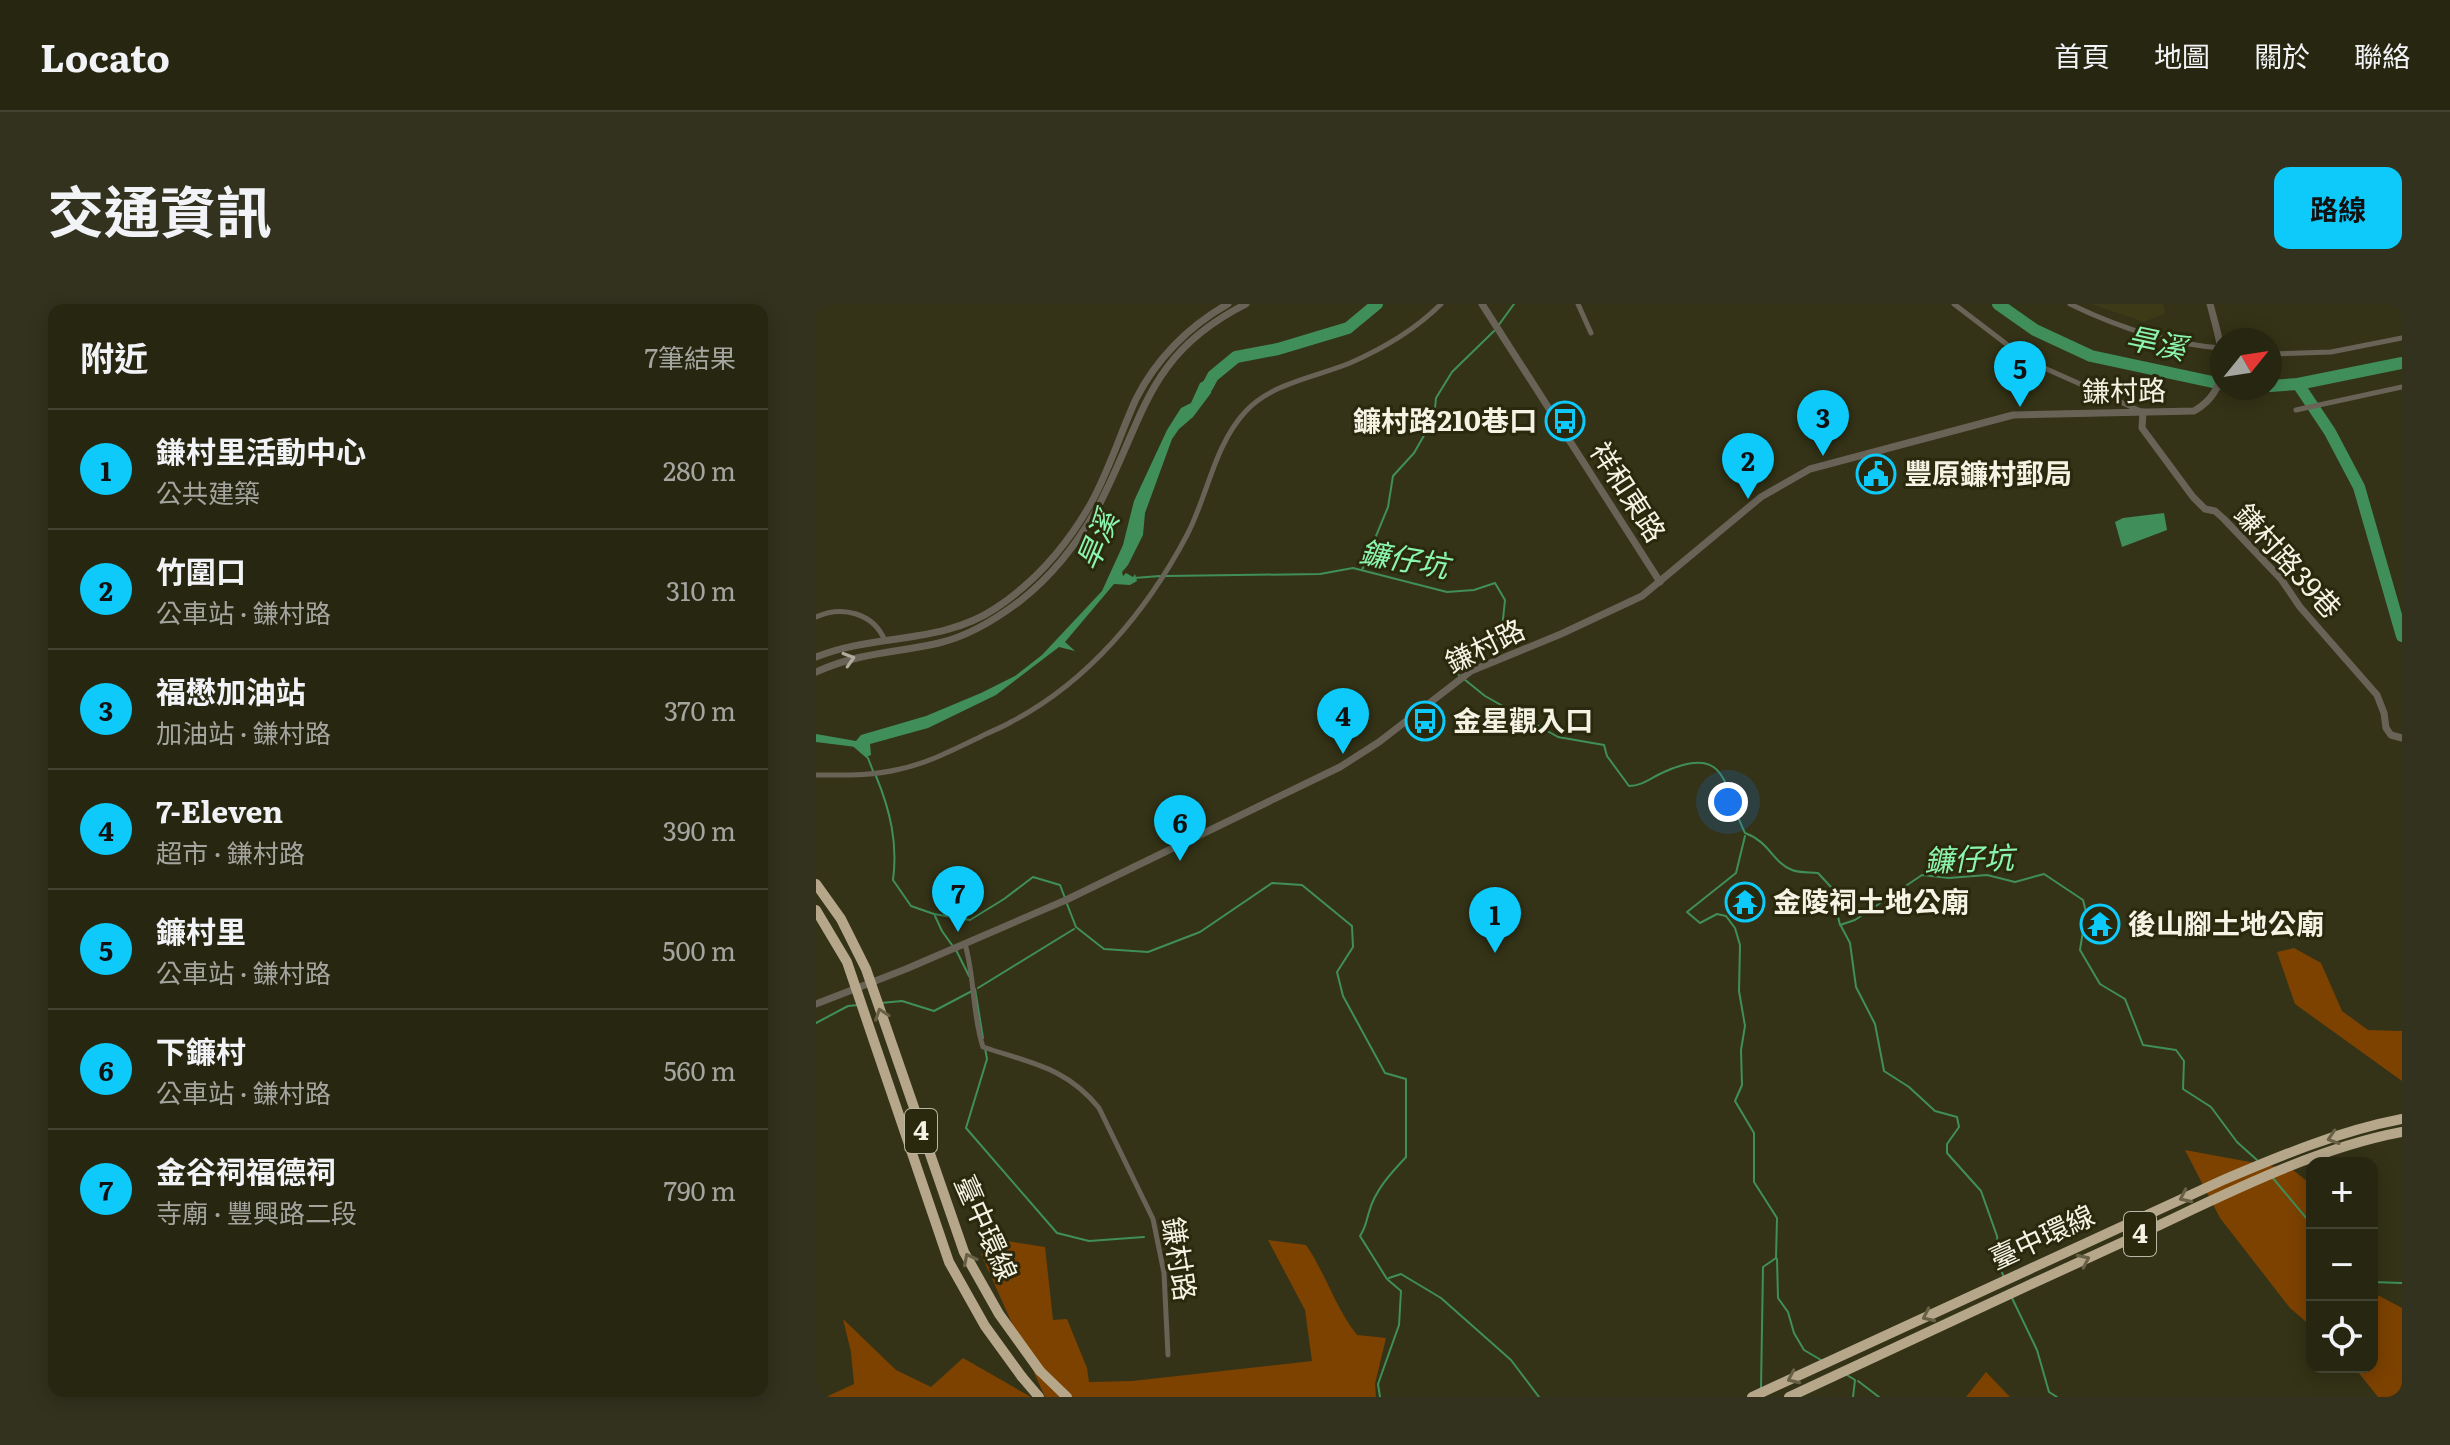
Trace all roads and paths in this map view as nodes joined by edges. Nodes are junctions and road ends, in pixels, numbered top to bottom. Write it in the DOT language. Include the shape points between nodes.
graph roads {
  1 [pos="1228,304"];
  2 [pos="1246,304"];
  3 [pos="1441,304"];
  4 [pos="1482,304"];
  5 [pos="1578,304"];
  6 [pos="1954,304"];
  7 [pos="2070,304"];
  8 [pos="2210,304"];
  9 [pos="2217,328"];
  10 [pos="1591,333"];
  11 [pos="2402,338"];
  12 [pos="2210,347"];
  13 [pos="2282,354"];
  14 [pos="2402,387"];
  15 [pos="2210,399"];
  16 [pos="2296,410"];
  17 [pos="2143,412"];
  18 [pos="1660,582"];
  19 [pos="816,617"];
  20 [pos="885,642"];
  21 [pos="816,657"];
  22 [pos="816,672"];
  23 [pos="2402,738"];
  24 [pos="816,775"];
  25 [pos="816,884"];
  26 [pos="816,910"];
  27 [pos="965,944"];
  28 [pos="816,1004"];
  29 [pos="2402,1119"];
  30 [pos="2402,1132"];
  31 [pos="1168,1355"];
  32 [pos="1758,1394"];
  33 [pos="1039,1397"];
  34 [pos="1067,1397"];
  35 [pos="1789,1397"];
  1 -- 20 [label="street" via="1187,333 1159,363 1136,399 1090,504 1037,574 968,624"];
  22 -- 2 [label="street, one-way" via="854,657 971,632 1034,589 1099,506 1164,370 1196,336"];
  3 -- 24 [label="street" via="1381,347 1299,380 1246,410 1220,450 1187,534 1154,591 1096,661 1054,695 1013,722 939,757 872,774"];
  4 -- 18 [label="street, 祥和東路"];
  5 -- 10 [label="street"];
  6 -- 17 [label="street" via="2042,367"];
  7 -- 12 [label="street" via="2186,346"];
  8 -- 9 [label="street"];
  11 -- 13 [label="street" via="2331,352"];
  14 -- 16 [label="street"];
  15 -- 17 [label="street, 鎌村路" via="2194,411"];
  17 -- 18 [label="street, 鎌村路" via="2013,415 1810,469 1761,497"];
  17 -- 23 [label="street, 鎌村路39巷" via="2142,428 2193,497 2224,519 2281,579 2377,695 2391,735"];
  18 -- 27 [label="street, 鎌村路" via="1617,609 1471,671 1340,767 1142,865"];
  19 -- 20 [label="street" via="836,611 857,614 879,629"];
  20 -- 21 [label="street"];
  34 -- 25 [label="highway, 臺中環線 / 4, one-way, bridge" via="1040,1371 999,1314 964,1252 866,969"];
  26 -- 33 [label="highway, 臺中環線 / 4, bridge" via="847,962 949,1262 985,1326"];
  27 -- 28 [label="street"];
  27 -- 31 [label="street, 鎌村路" via="983,1047 1060,1073 1099,1108 1153,1219 1164,1273"];
  29 -- 32 [label="highway, 臺中環線 / 4, one-way" via="2261,1164"];
  35 -- 30 [label="highway, 臺中環線 / 4, one-way" via="2271,1176"];
}
